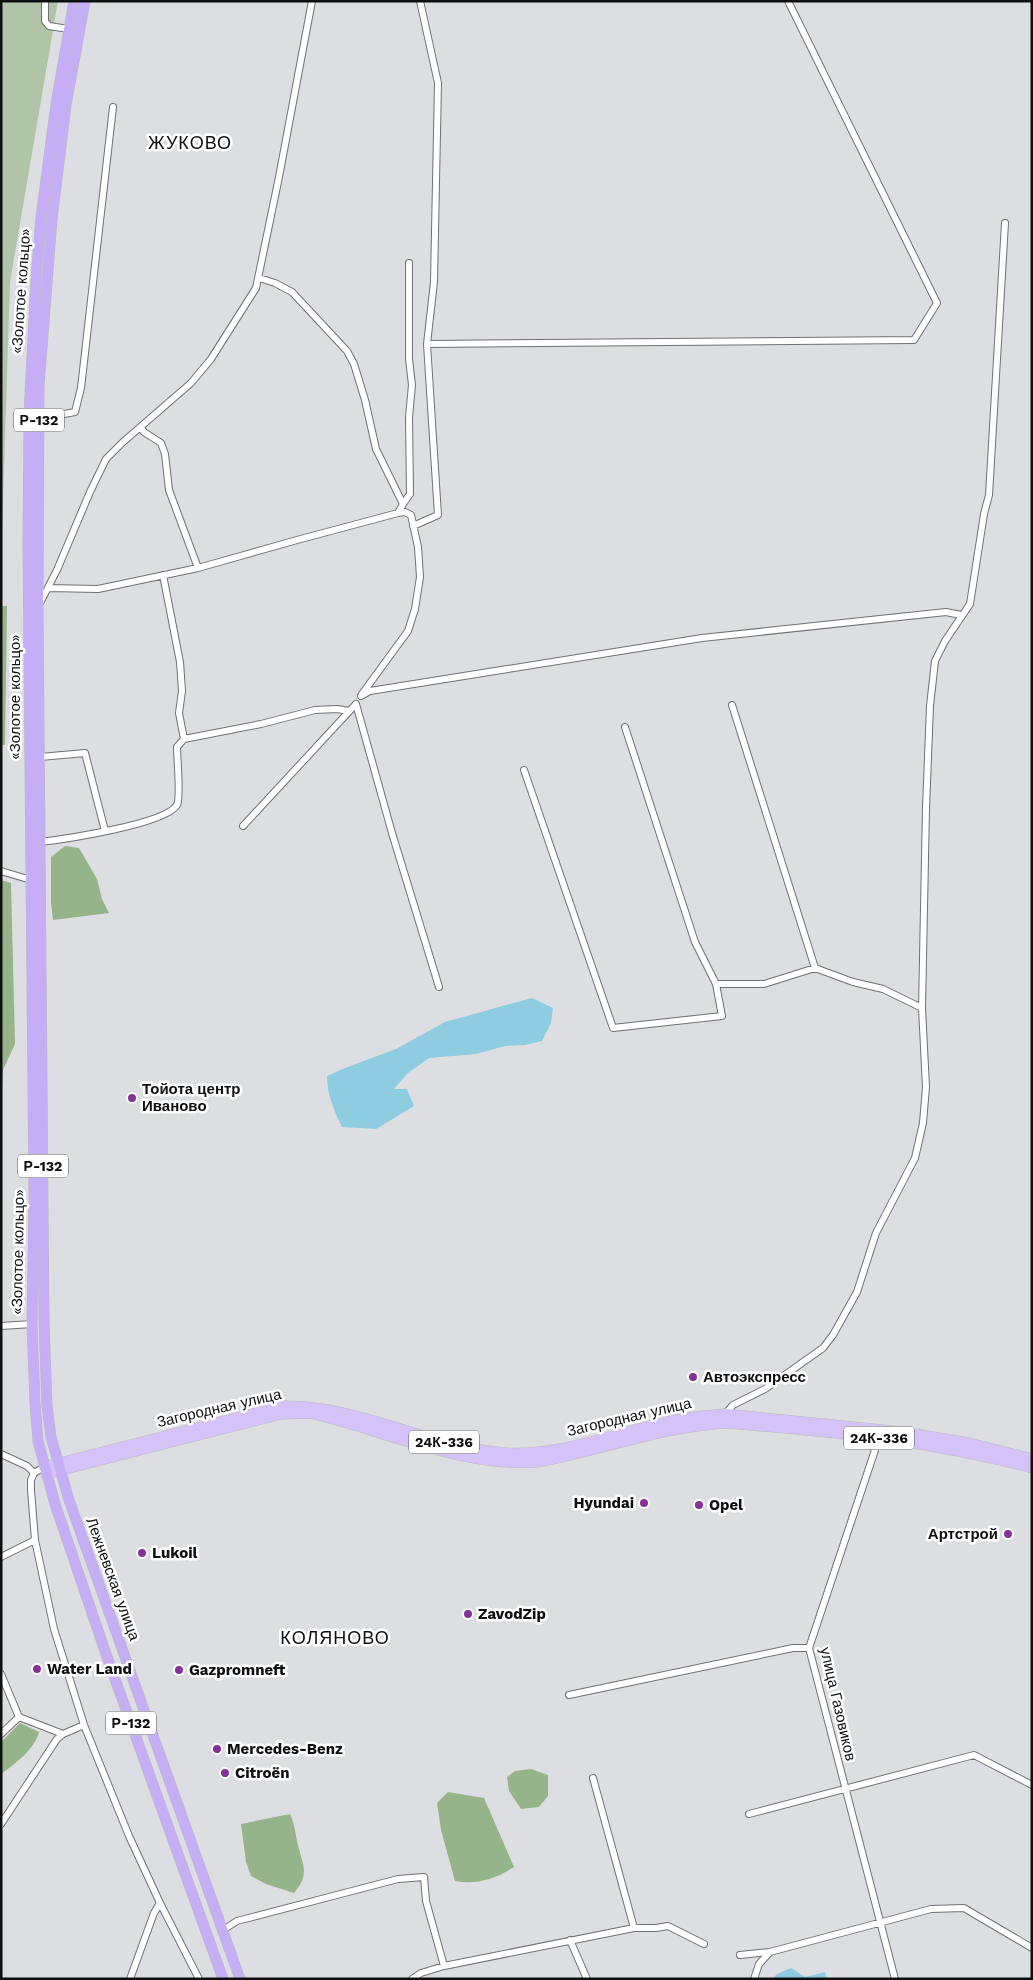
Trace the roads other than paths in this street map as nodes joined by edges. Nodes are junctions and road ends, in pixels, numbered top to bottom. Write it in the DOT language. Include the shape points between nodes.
graph roads {
  1 [pos="45,1"];
  2 [pos="74,1"];
  3 [pos="84,1"];
  4 [pos="312,1"];
  5 [pos="420,1"];
  6 [pos="788,1"];
  7 [pos="69,30"];
  8 [pos="113,107"];
  9 [pos="1005,223"];
  10 [pos="409,263"];
  11 [pos="259,278"];
  12 [pos="427,344"];
  13 [pos="39,414"];
  14 [pos="141,428"];
  15 [pos="403,504"];
  16 [pos="398,514"];
  17 [pos="413,526"];
  18 [pos="198,568"];
  19 [pos="163,575"];
  20 [pos="48,588"];
  21 [pos="38,605"];
  22 [pos="29,616"];
  23 [pos="961,616"];
  24 [pos="361,696"];
  25 [pos="356,704"];
  26 [pos="732,705"];
  27 [pos="349,711"];
  28 [pos="625,727"];
  29 [pos="184,739"];
  30 [pos="40,757"];
  31 [pos="524,770"];
  32 [pos="243,826"];
  33 [pos="105,832"];
  34 [pos="41,842"];
  35 [pos="1,871"];
  36 [pos="31,880"];
  37 [pos="815,968"];
  38 [pos="716,984"];
  39 [pos="439,987"];
  40 [pos="922,1008"];
  41 [pos="44,1323"];
  42 [pos="32,1324"];
  43 [pos="1,1326"];
  44 [pos="32,1336"];
  45 [pos="725,1419"];
  46 [pos="879,1438"];
  47 [pos="1,1454"];
  48 [pos="1032,1458"];
  49 [pos="59,1467"];
  50 [pos="1032,1468"];
  51 [pos="45,1471"];
  52 [pos="34,1473"];
  53 [pos="35,1540"];
  54 [pos="1,1557"];
  55 [pos="809,1648"];
  56 [pos="1,1674"];
  57 [pos="569,1695"];
  58 [pos="19,1718"];
  59 [pos="84,1725"];
  60 [pos="1,1734"];
  61 [pos="63,1734"];
  62 [pos="593,1778"];
  63 [pos="1032,1785"];
  64 [pos="845,1788"];
  65 [pos="750,1814"];
  66 [pos="1,1824"];
  67 [pos="160,1903"];
  68 [pos="881,1923"];
  69 [pos="634,1928"];
  70 [pos="223,1930"];
  71 [pos="570,1940"];
  72 [pos="704,1944"];
  73 [pos="1032,1948"];
  74 [pos="770,1952"];
  75 [pos="740,1955"];
  76 [pos="444,1966"];
  77 [pos="130,1979"];
  78 [pos="199,1979"];
  79 [pos="223,1979"];
  80 [pos="240,1979"];
  81 [pos="412,1979"];
  82 [pos="587,1979"];
  83 [pos="754,1979"];
  84 [pos="895,1979"];
  1 -- 7 [label="street" via="45,21 49,26"];
  2 -- 7 [label="highway, «Золотое кольцо» / Р-132"];
  3 -- 13 [label="highway, «Золотое кольцо» / Р-132" via="66,105 52,219"];
  4 -- 11 [label="street"];
  5 -- 12 [label="street" via="438,83 434,282"];
  6 -- 12 [label="street" via="937,303 914,340"];
  7 -- 22 [label="highway, «Золотое кольцо» / Р-132" via="54,123 36,279 29,414"];
  8 -- 13 [label="street" via="81,388 75,412"];
  9 -- 23 [label="street" via="989,495 970,604"];
  10 -- 15 [label="street" via="410,494"];
  11 -- 14 [label="street" via="256,288 211,359 191,383"];
  11 -- 15 [label="street" via="292,292 347,351 365,400 376,449"];
  12 -- 17 [label="street" via="438,514"];
  13 -- 21 [label="highway, «Золотое кольцо» / Р-132"];
  14 -- 18 [label="street" via="162,443 169,490"];
  14 -- 20 [label="street" via="106,459"];
  15 -- 16 [label="street"];
  16 -- 17 [label="street" via="411,514"];
  16 -- 18 [label="street"];
  17 -- 24 [label="street" via="420,577 408,631"];
  18 -- 19 [label="street"];
  19 -- 20 [label="street" via="98,589"];
  19 -- 29 [label="street" via="180,662 182,691 179,713"];
  20 -- 21 [label="street"];
  21 -- 22 [label="street"];
  21 -- 30 [label="highway, «Золотое кольцо» / Р-132"];
  22 -- 36 [label="highway, «Золотое кольцо» / Р-132"];
  23 -- 24 [label="street" via="946,612 702,638 370,691"];
  23 -- 40 [label="street" via="935,662 930,706"];
  24 -- 25 [label="street"];
  25 -- 27 [label="street"];
  25 -- 39 [label="street"];
  26 -- 37 [label="street"];
  27 -- 29 [label="street" via="315,710"];
  27 -- 32 [label="street"];
  28 -- 38 [label="street" via="695,942"];
  29 -- 33 [label="street" via="177,747 178,803 172,812"];
  30 -- 33 [label="street" via="85,753"];
  30 -- 34 [label="highway, «Золотое кольцо» / Р-132"];
  31 -- 38 [label="street" via="613,1028 722,1016"];
  33 -- 34 [label="street"];
  34 -- 41 [label="highway, «Золотое кольцо» / Р-132"];
  35 -- 36 [label="street"];
  36 -- 42 [label="highway, «Золотое кольцо» / Р-132"];
  37 -- 38 [label="street" via="764,984"];
  37 -- 40 [label="street" via="883,989"];
  40 -- 45 [label="street" via="926,1088 915,1158 876,1233 857,1292 823,1348 765,1389 733,1405"];
  41 -- 49 [label="highway, Лежневская улица / Р-132" via="47,1406"];
  42 -- 43 [label="street"];
  42 -- 44 [label="highway, «Золотое кольцо» / Р-132"];
  44 -- 51 [label="highway, Лежневская улица / Р-132" via="38,1441"];
  45 -- 46 [label="main road, 24К-336"];
  45 -- 48 [label="main road, 24К-336" via="904,1432"];
  45 -- 49 [label="main road, Загородная улица / 24К-336" via="537,1462 500,1462 296,1412"];
  46 -- 50 [label="main road, 24К-336" via="943,1447"];
  46 -- 55 [label="street, улица Газовиков"];
  47 -- 52 [label="street" via="27,1466"];
  49 -- 51 [label="main road, Загородная улица / 24К-336"];
  49 -- 70 [label="highway, Лежневская улица / Р-132"];
  51 -- 52 [label="street"];
  51 -- 79 [label="highway, Лежневская улица / Р-132" via="106,1654"];
  52 -- 53 [label="street" via="31,1480"];
  53 -- 54 [label="street"];
  53 -- 59 [label="street" via="54,1629"];
  55 -- 57 [label="street" via="794,1648"];
  55 -- 64 [label="street, улица Газовиков"];
  56 -- 58 [label="street"];
  58 -- 60 [label="street"];
  58 -- 61 [label="street"];
  59 -- 61 [label="street"];
  59 -- 67 [label="street"];
  61 -- 66 [label="street"];
  62 -- 69 [label="street"];
  63 -- 64 [label="street" via="974,1754"];
  64 -- 65 [label="street"];
  64 -- 68 [label="street, улица Газовиков"];
  67 -- 77 [label="street"];
  67 -- 78 [label="street"];
  68 -- 73 [label="street" via="932,1909 964,1908"];
  68 -- 74 [label="street"];
  68 -- 84 [label="street, улица Газовиков"];
  69 -- 71 [label="street"];
  69 -- 72 [label="street" via="668,1926"];
  70 -- 76 [label="street" via="237,1920 398,1879 424,1877 426,1901"];
  70 -- 80 [label="highway, Лежневская улица / Р-132"];
  71 -- 76 [label="street"];
  71 -- 82 [label="street"];
  74 -- 75 [label="street"];
  74 -- 83 [label="street"];
  76 -- 81 [label="street"];
}
